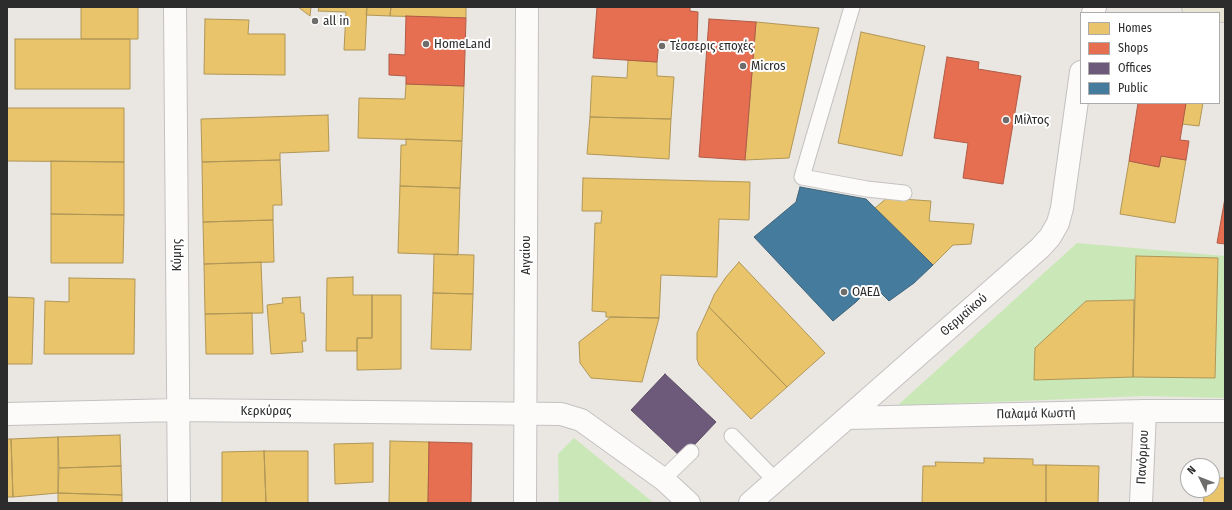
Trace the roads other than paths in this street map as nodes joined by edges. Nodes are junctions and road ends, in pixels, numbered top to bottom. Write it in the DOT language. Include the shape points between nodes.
graph roads {
  1 [pos="176,7"];
  2 [pos="527,7"];
  3 [pos="852,7"];
  4 [pos="1194,7"];
  5 [pos="1225,11"];
  6 [pos="1080,79"];
  7 [pos="904,193"];
  8 [pos="178,410"];
  9 [pos="1145,411"];
  10 [pos="1225,412"];
  11 [pos="526,413"];
  12 [pos="7,414"];
  13 [pos="847,418"];
  14 [pos="732,436"];
  15 [pos="690,452"];
  16 [pos="663,479"];
  17 [pos="775,480"];
  18 [pos="178,503"];
  19 [pos="525,503"];
  20 [pos="688,503"];
  21 [pos="750,503"];
  22 [pos="1141,503"];
  1 -- 8 [label="street, Κύμης"];
  2 -- 11 [label="street, Αιγαίου"];
  3 -- 7 [label="lane" via="802,177"];
  4 -- 5 [label="main road"];
  6 -- 13 [label="street, Θερμαϊκού" via="1062,208 1058,223 1050,237"];
  8 -- 11 [label="street, Κερκύρας"];
  8 -- 12 [label="street, Κερκύρας"];
  8 -- 18 [label="street, Κύμης"];
  9 -- 10 [label="street, Παλαμά Κωστή"];
  9 -- 13 [label="street, Παλαμά Κωστή"];
  9 -- 22 [label="street, Πανόρμου"];
  11 -- 16 [label="street, Κερκύρας" via="561,414 581,420"];
  11 -- 19 [label="street, Αιγαίου"];
  13 -- 17 [label="street, Θερμαϊκού"];
  14 -- 17 [label="lane"];
  15 -- 16 [label="lane"];
  16 -- 20 [label="street, Κερκύρας"];
  17 -- 21 [label="street, Θερμαϊκού"];
}
